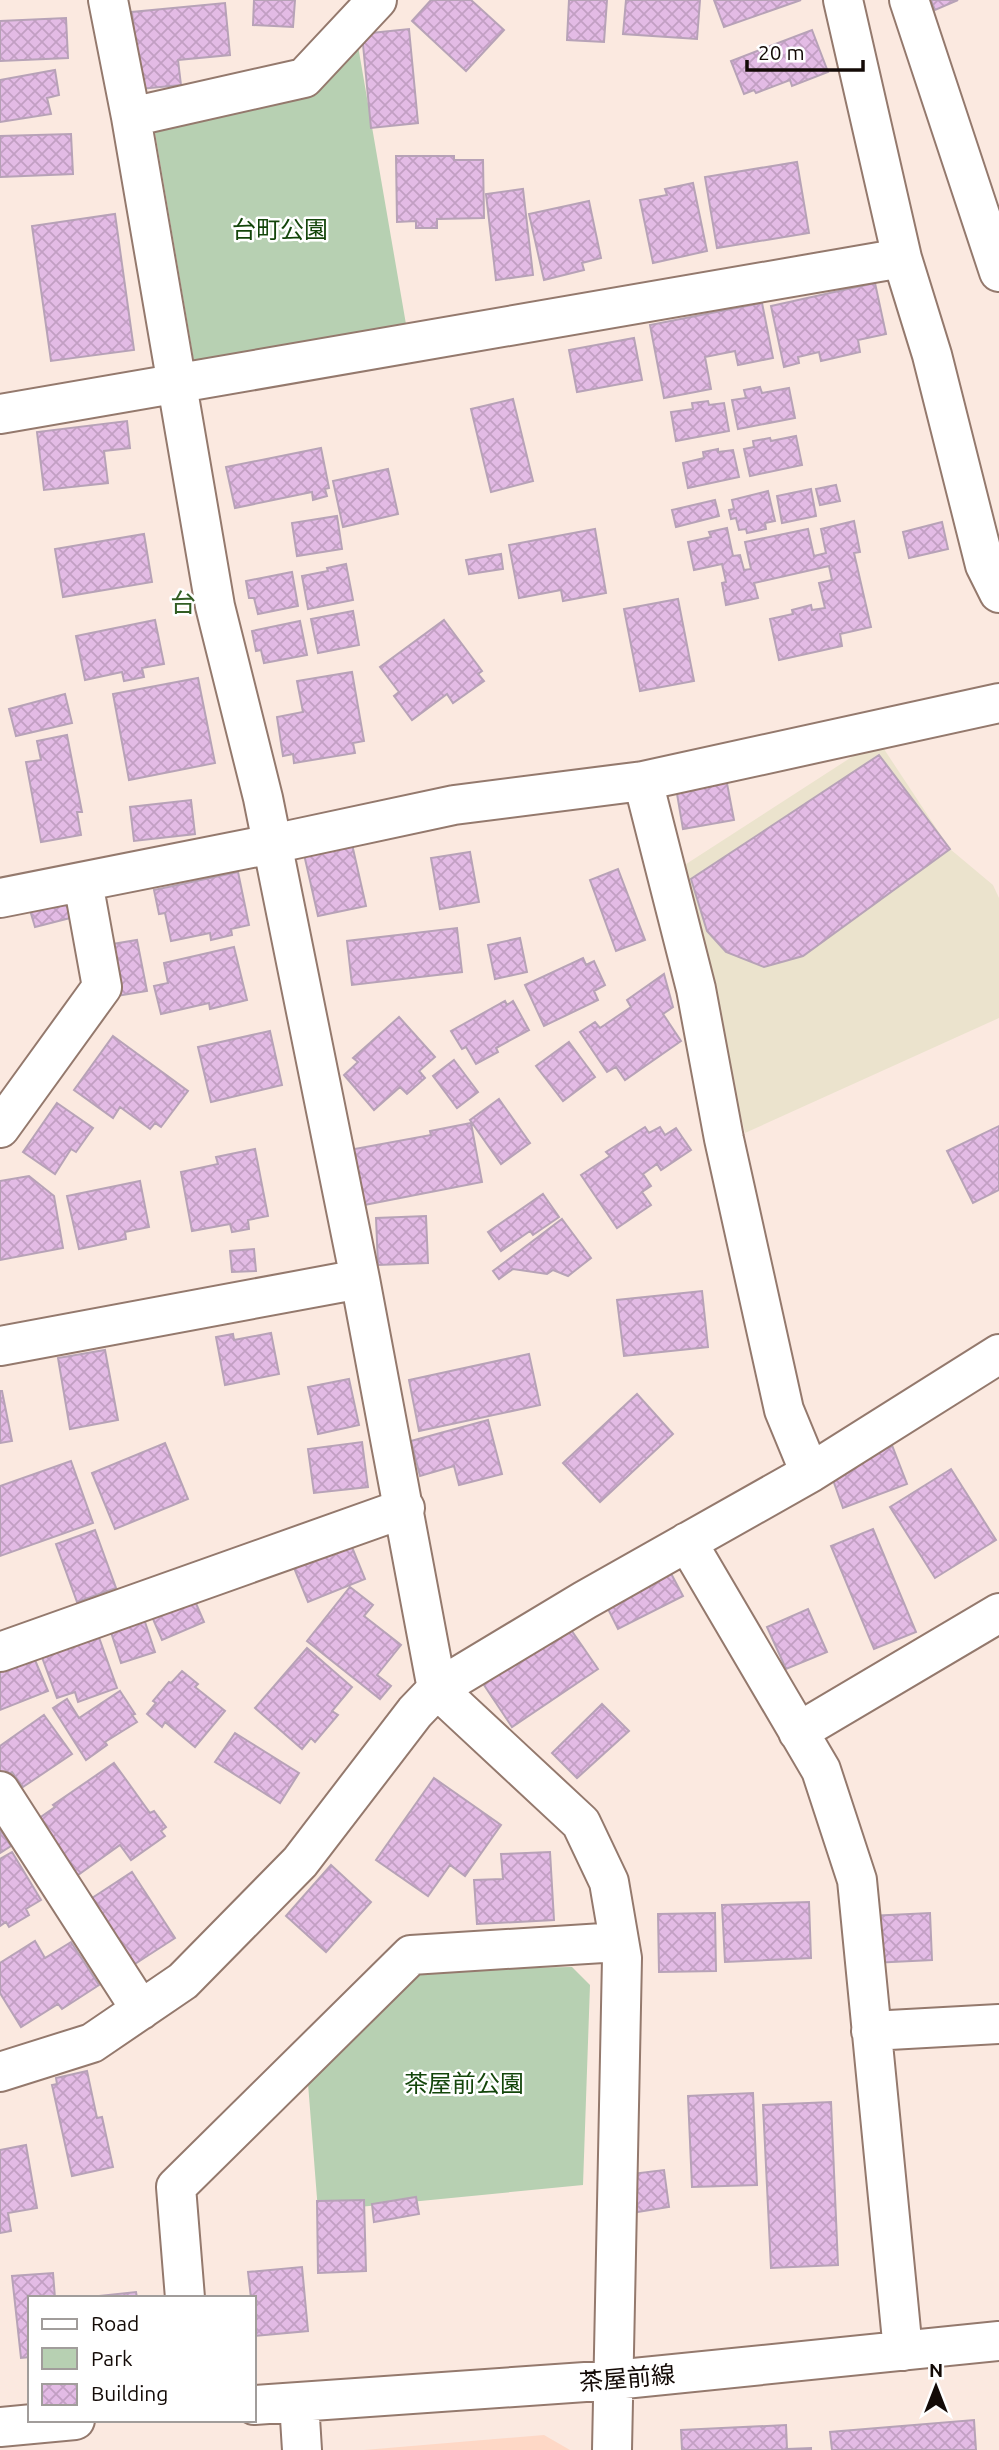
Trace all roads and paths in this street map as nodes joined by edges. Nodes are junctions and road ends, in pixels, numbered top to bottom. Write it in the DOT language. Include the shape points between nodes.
graph roads {
  1 [pos="108,0"];
  2 [pos="377,0"];
  3 [pos="843,0"];
  4 [pos="909,0"];
  5 [pos="131,117"];
  6 [pos="902,258"];
  7 [pos="999,272"];
  8 [pos="177,383"];
  9 [pos="0,414"];
  10 [pos="999,593"];
  11 [pos="999,703"];
  12 [pos="643,782"];
  13 [pos="272,844"];
  14 [pos="83,882"];
  15 [pos="0,898"];
  16 [pos="0,1128"];
  17 [pos="360,1279"];
  18 [pos="0,1346"];
  19 [pos="999,1354"];
  20 [pos="810,1472"];
  21 [pos="405,1508"];
  22 [pos="687,1542"];
  23 [pos="999,1612"];
  24 [pos="0,1652"];
  25 [pos="437,1689"];
  26 [pos="799,1732"];
  27 [pos="0,1791"];
  28 [pos="619,1942"];
  29 [pos="141,2010"];
  30 [pos="999,2024"];
  31 [pos="871,2031"];
  32 [pos="0,2072"];
  33 [pos="185,2296"];
  34 [pos="999,2341"];
  35 [pos="903,2351"];
  36 [pos="614,2380"];
  37 [pos="299,2402"];
  38 [pos="256,2405"];
  39 [pos="54,2422"];
  40 [pos="0,2427"];
  41 [pos="302,2450"];
  42 [pos="612,2450"];
  1 -- 5 [label="street"];
  2 -- 5 [label="street" via="304,78"];
  3 -- 6 [label="street"];
  4 -- 7 [label="street"];
  5 -- 8 [label="street"];
  6 -- 8 [label="street"];
  6 -- 10 [label="street" via="932,355 985,565"];
  8 -- 9 [label="street"];
  8 -- 13 [label="street" via="215,606"];
  11 -- 12 [label="street"];
  12 -- 13 [label="street" via="454,805"];
  12 -- 20 [label="street" via="696,989 723,1139 784,1410"];
  13 -- 14 [label="street"];
  13 -- 17 [label="street"];
  14 -- 15 [label="street"];
  14 -- 16 [label="street" via="102,987"];
  17 -- 18 [label="street"];
  17 -- 21 [label="street"];
  19 -- 20 [label="street"];
  20 -- 22 [label="street"];
  21 -- 24 [label="street"];
  21 -- 25 [label="street"];
  22 -- 25 [label="street"];
  22 -- 26 [label="street"];
  23 -- 26 [label="street"];
  25 -- 28 [label="street" via="581,1823 609,1882"];
  25 -- 29 [label="street" via="300,1862 183,1981"];
  26 -- 31 [label="street" via="821,1770 857,1880"];
  27 -- 29 [label="street"];
  28 -- 33 [label="street" via="411,1955 176,2187"];
  28 -- 36 [label="street"];
  29 -- 32 [label="street" via="92,2043"];
  30 -- 31 [label="street"];
  31 -- 35 [label="street"];
  34 -- 35 [label="street, 茶屋前線"];
  35 -- 36 [label="street, 茶屋前線"];
  36 -- 37 [label="street, 茶屋前線"];
  36 -- 42 [label="street"];
  37 -- 38 [label="street, 茶屋前線"];
  37 -- 41 [label="street"];
  39 -- 40 [label="street"];
}
